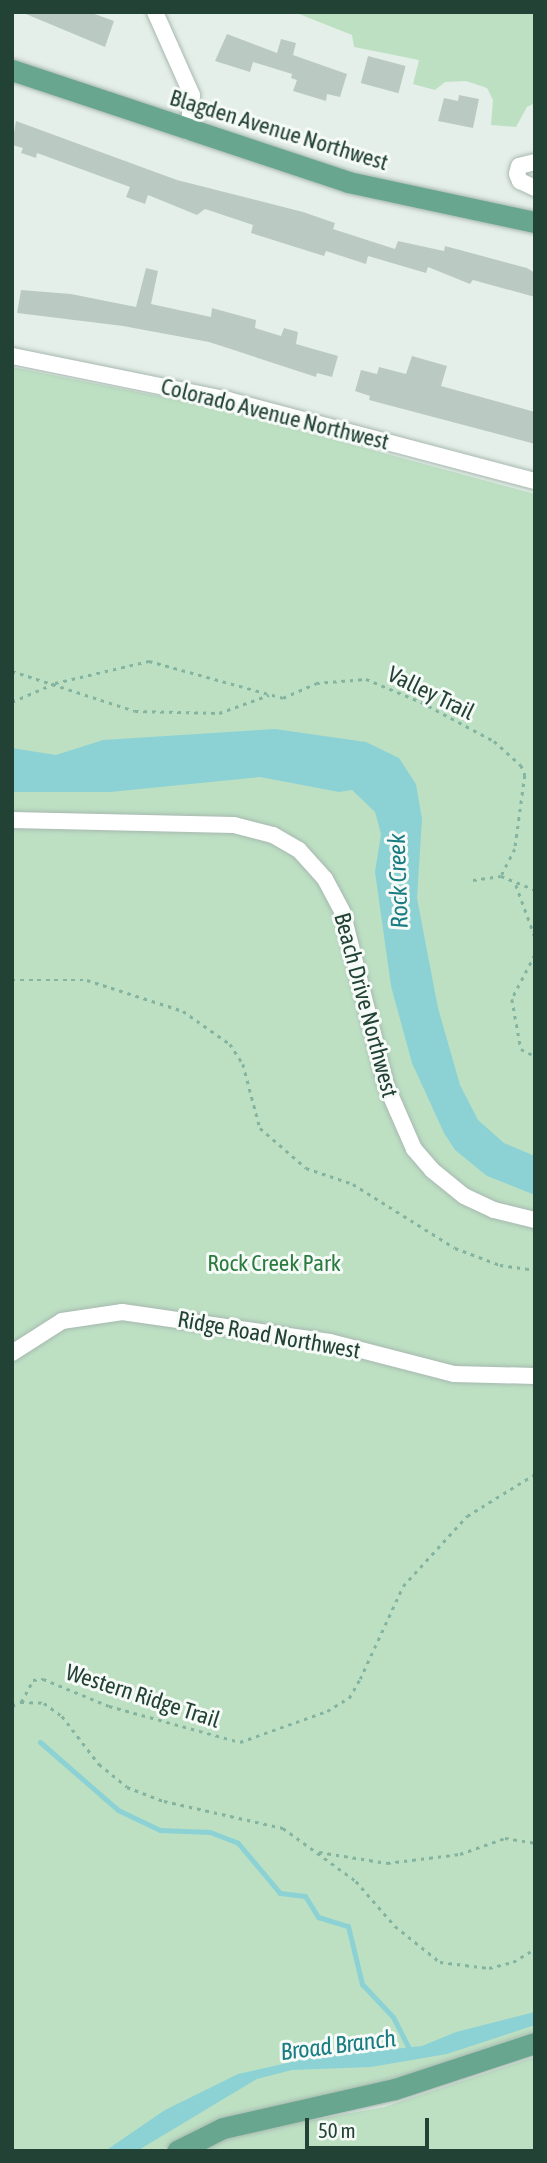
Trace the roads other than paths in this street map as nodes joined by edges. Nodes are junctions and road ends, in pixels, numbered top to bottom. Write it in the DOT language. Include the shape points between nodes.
graph roads {
  1 [pos="155,12"];
  2 [pos="12,70"];
  3 [pos="188,132"];
  4 [pos="535,162"];
  5 [pos="535,188"];
  6 [pos="535,222"];
  7 [pos="12,356"];
  8 [pos="535,481"];
  9 [pos="12,820"];
  10 [pos="535,1220"];
  11 [pos="12,1353"];
  12 [pos="535,1376"];
  13 [pos="535,2043"];
  14 [pos="177,2151"];
  1 -- 3 [label="street" via="192,95"];
  2 -- 3 [label="main road, Blagden Avenue Northwest"];
  3 -- 6 [label="main road, Blagden Avenue Northwest" via="348,182"];
  4 -- 5 [label="street" via="519,166 517,174 520,181"];
  7 -- 8 [label="street, Colorado Avenue Northwest" via="228,400"];
  9 -- 10 [label="street, Beach Drive Northwest" via="234,825 273,835 299,850 325,879 346,921 386,1085 408,1139 453,1188 494,1210"];
  11 -- 12 [label="street, Ridge Road Northwest" via="62,1321 122,1312 320,1340 454,1374"];
  13 -- 14 [label="main road" via="395,2088 223,2128"];
}
